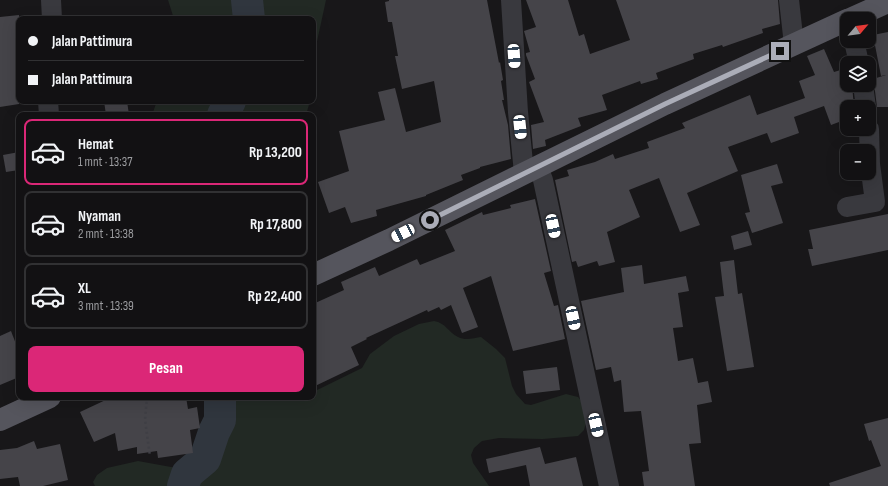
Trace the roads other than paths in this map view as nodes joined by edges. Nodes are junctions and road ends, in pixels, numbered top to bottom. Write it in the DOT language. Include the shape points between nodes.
graph roads {
  1 [pos="51,0"];
  2 [pos="510,0"];
  3 [pos="789,0"];
  4 [pos="888,2"];
  5 [pos="866,12"];
  6 [pos="52,16"];
  7 [pos="840,24"];
  8 [pos="794,45"];
  9 [pos="868,136"];
  10 [pos="531,170"];
  11 [pos="847,207"];
  12 [pos="316,274"];
  13 [pos="43,400"];
  14 [pos="0,420"];
  15 [pos="609,486"];
  1 -- 6 [label="street"];
  2 -- 10 [label="street" via="518,112"];
  3 -- 8 [label="street"];
  4 -- 5 [label="main road"];
  7 -- 8 [label="main road"];
  8 -- 10 [label="main road" via="665,104"];
  9 -- 11 [label="street" via="875,202"];
  10 -- 12 [label="main road"];
  10 -- 15 [label="street" via="543,180"];
  13 -- 14 [label="main road"];
}
